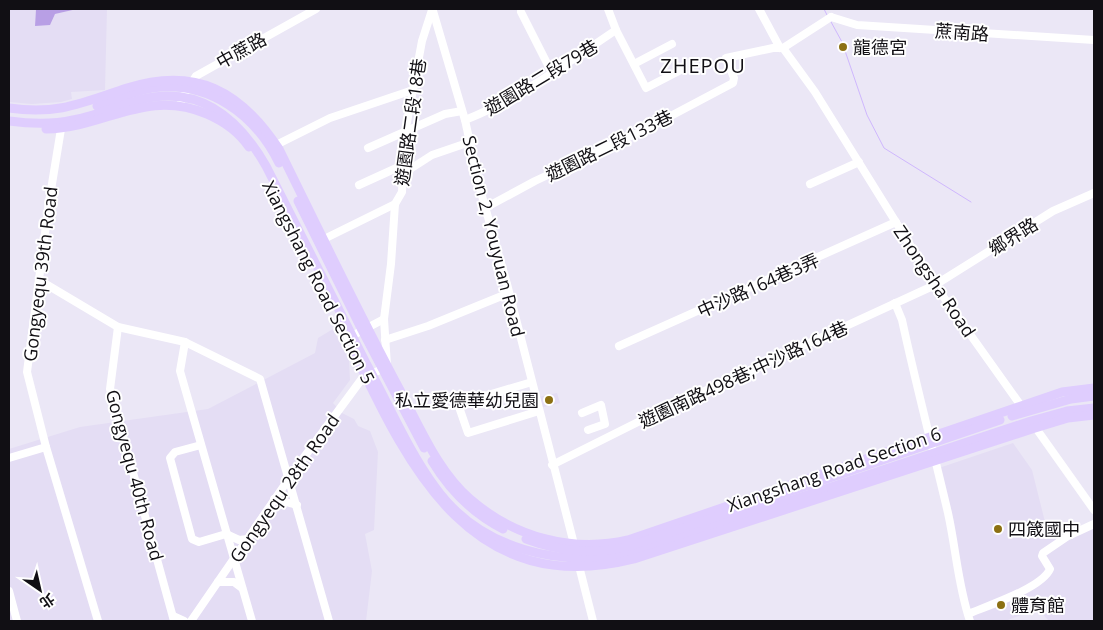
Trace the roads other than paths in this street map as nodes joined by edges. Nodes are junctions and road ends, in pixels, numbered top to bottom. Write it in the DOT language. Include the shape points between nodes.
graph roads {
  1 [pos="316,9"];
  2 [pos="432,9"];
  3 [pos="608,9"];
  4 [pos="759,9"];
  5 [pos="827,9"];
  6 [pos="521,12"];
  7 [pos="831,17"];
  8 [pos="616,30"];
  9 [pos="1094,40"];
  10 [pos="672,44"];
  11 [pos="782,48"];
  12 [pos="634,64"];
  13 [pos="204,71"];
  14 [pos="679,71"];
  15 [pos="552,73"];
  16 [pos="190,84"];
  17 [pos="206,85"];
  18 [pos="413,90"];
  19 [pos="181,100"];
  20 [pos="9,108"];
  21 [pos="462,111"];
  22 [pos="9,112"];
  23 [pos="464,120"];
  24 [pos="9,121"];
  25 [pos="9,127"];
  26 [pos="61,129"];
  27 [pos="405,133"];
  28 [pos="470,142"];
  29 [pos="276,145"];
  30 [pos="368,148"];
  31 [pos="859,162"];
  32 [pos="404,169"];
  33 [pos="810,184"];
  34 [pos="359,185"];
  35 [pos="1094,193"];
  36 [pos="395,204"];
  37 [pos="485,208"];
  38 [pos="896,222"];
  39 [pos="324,239"];
  40 [pos="40,280"];
  41 [pos="935,285"];
  42 [pos="509,293"];
  43 [pos="895,304"];
  44 [pos="384,319"];
  45 [pos="118,327"];
  46 [pos="365,329"];
  47 [pos="350,337"];
  48 [pos="385,340"];
  49 [pos="185,342"];
  50 [pos="619,346"];
  51 [pos="384,367"];
  52 [pos="369,375"];
  53 [pos="532,382"];
  54 [pos="1094,388"];
  55 [pos="1094,396"];
  56 [pos="1094,408"];
  57 [pos="1024,409"];
  58 [pos="539,411"];
  59 [pos="582,413"];
  60 [pos="1094,415"];
  61 [pos="1033,424"];
  62 [pos="588,430"];
  63 [pos="930,439"];
  64 [pos="201,446"];
  65 [pos="46,447"];
  66 [pos="281,455"];
  67 [pos="935,457"];
  68 [pos="9,458"];
  69 [pos="299,464"];
  70 [pos="552,465"];
  71 [pos="288,479"];
  72 [pos="274,499"];
  73 [pos="297,505"];
  74 [pos="1094,510"];
  75 [pos="1094,524"];
  76 [pos="226,534"];
  77 [pos="248,539"];
  78 [pos="577,556"];
  79 [pos="234,559"];
  80 [pos="218,582"];
  81 [pos="243,590"];
  82 [pos="9,592"];
  83 [pos="969,618"];
  84 [pos="174,619"];
  85 [pos="17,621"];
  86 [pos="98,621"];
  87 [pos="184,621"];
  88 [pos="191,621"];
  89 [pos="252,621"];
  90 [pos="328,621"];
  91 [pos="593,621"];
  1 -- 13 [label="street, 中蔗路"];
  2 -- 18 [label="street, 遊園路二段18巷"];
  2 -- 21 [label="street, Section 2, Youyuan Road"];
  3 -- 8 [label="street"];
  4 -- 11 [label="street, Zhongsha Road"];
  5 -- 7 [label="street"];
  6 -- 15 [label="street"];
  7 -- 9 [label="street, 蔗南路" via="857,24"];
  7 -- 11 [label="street"];
  8 -- 12 [label="street"];
  8 -- 15 [label="street, 遊園路二段79巷"];
  10 -- 12 [label="street"];
  11 -- 31 [label="street, Zhongsha Road" via="815,92"];
  11 -- 37 [label="street, 遊園路二段133巷" via="726,58 733,82 648,128"];
  12 -- 14 [label="street" via="646,88"];
  13 -- 16 [label="street, 中蔗路"];
  13 -- 17 [label="street"];
  15 -- 23 [label="street, 遊園路二段79巷" via="486,112"];
  16 -- 17 [label="main road, Xiangshang Road Section 5"];
  16 -- 19 [label="street, 中蔗路"];
  16 -- 20 [label="main road, Xiangshang Road Section 5" via="170,80 147,83 69,108"];
  16 -- 22 [label="main road, Xiangshang Road Section 5" via="152,88 70,113 46,116"];
  16 -- 46 [label="main road, Xiangshang Road Section 5" via="229,103 264,136"];
  17 -- 29 [label="main road, Xiangshang Road Section 5" via="243,104"];
  18 -- 27 [label="street, 遊園路二段18巷"];
  18 -- 29 [label="street" via="330,118"];
  19 -- 24 [label="main road, Xiangshang Road Section 5" via="139,100 88,117 47,124"];
  19 -- 26 [label="main road, Xiangshang Road Section 5"];
  19 -- 47 [label="main road, Xiangshang Road Section 5" via="221,112 236,123 253,143"];
  21 -- 23 [label="street, Section 2, Youyuan Road"];
  21 -- 27 [label="street" via="445,114"];
  23 -- 28 [label="street, Section 2, Youyuan Road"];
  25 -- 26 [label="main road, Xiangshang Road Section 5"];
  26 -- 40 [label="street, Gongyequ 39th Road"];
  27 -- 30 [label="street"];
  27 -- 32 [label="street, 遊園路二段18巷"];
  28 -- 32 [label="street"];
  28 -- 37 [label="street, Section 2, Youyuan Road"];
  29 -- 39 [label="main road, Xiangshang Road Section 5"];
  31 -- 33 [label="street"];
  31 -- 38 [label="street, Zhongsha Road"];
  32 -- 34 [label="street"];
  32 -- 36 [label="street, 遊園路二段18巷" via="402,192"];
  35 -- 41 [label="street, 鄉界路" via="1053,212"];
  36 -- 39 [label="street"];
  36 -- 44 [label="street, 遊園路二段18巷"];
  37 -- 42 [label="street, Section 2, Youyuan Road"];
  38 -- 41 [label="street, Zhongsha Road"];
  38 -- 50 [label="street, 中沙路164巷3弄"];
  39 -- 46 [label="main road, Xiangshang Road Section 5"];
  40 -- 45 [label="street"];
  40 -- 65 [label="street, Gongyequ 39th Road" via="27,372"];
  41 -- 43 [label="street, 遊園南路498巷;中沙路164巷"];
  41 -- 57 [label="street, Zhongsha Road"];
  42 -- 48 [label="street"];
  42 -- 53 [label="street, Section 2, Youyuan Road"];
  43 -- 63 [label="street" via="902,320"];
  43 -- 70 [label="street, 遊園南路498巷;中沙路164巷"];
  44 -- 46 [label="street"];
  44 -- 48 [label="street, 遊園路二段18巷"];
  45 -- 49 [label="street"];
  45 -- 84 [label="street, Gongyequ 40th Road" via="110,390"];
  46 -- 47 [label="street"];
  46 -- 51 [label="main road, Xiangshang Road Section 5"];
  47 -- 52 [label="main road, Xiangshang Road Section 5"];
  48 -- 51 [label="street, 遊園路二段18巷"];
  49 -- 64 [label="street" via="180,370"];
  49 -- 66 [label="street" via="260,379"];
  51 -- 52 [label="street, Gongyequ 28th Road"];
  51 -- 78 [label="main road, Xiangshang Road Section 5" via="438,472 454,493 491,522 518,536"];
  52 -- 69 [label="street, Gongyequ 28th Road" via="361,380"];
  52 -- 78 [label="main road, Xiangshang Road Section 5" via="436,489 459,512 507,543 540,555"];
  53 -- 58 [label="street, Section 2, Youyuan Road"];
  53 -- 58 [label="street" via="458,404 468,433"];
  54 -- 57 [label="main road, Xiangshang Road Section 6" via="1062,392"];
  55 -- 57 [label="main road, Xiangshang Road Section 6"];
  56 -- 61 [label="main road, Xiangshang Road Section 6" via="1079,408"];
  57 -- 61 [label="street, Zhongsha Road"];
  57 -- 63 [label="main road, Xiangshang Road Section 6"];
  58 -- 70 [label="street, Section 2, Youyuan Road"];
  59 -- 62 [label="street" via="601,405 605,424"];
  60 -- 61 [label="main road, Xiangshang Road Section 6"];
  61 -- 67 [label="main road, Xiangshang Road Section 6"];
  61 -- 74 [label="street, Zhongsha Road"];
  63 -- 67 [label="street"];
  63 -- 78 [label="main road, Xiangshang Road Section 6" via="630,546"];
  64 -- 76 [label="street"];
  64 -- 76 [label="street" via="175,452 170,458 191,536 199,542"];
  65 -- 68 [label="street"];
  65 -- 86 [label="street, Gongyequ 39th Road"];
  66 -- 69 [label="street" via="289,462"];
  66 -- 71 [label="street"];
  67 -- 78 [label="main road, Xiangshang Road Section 6" via="632,553 594,559"];
  67 -- 83 [label="street" via="953,538 957,574"];
  69 -- 71 [label="street, Gongyequ 28th Road"];
  70 -- 78 [label="street, Section 2, Youyuan Road"];
  71 -- 72 [label="street, Gongyequ 28th Road"];
  71 -- 73 [label="street"];
  72 -- 73 [label="street"];
  72 -- 77 [label="street, Gongyequ 28th Road"];
  73 -- 90 [label="street"];
  75 -- 83 [label="street" via="1043,553 1050,569 1042,578"];
  76 -- 77 [label="street" via="238,540"];
  76 -- 79 [label="street"];
  77 -- 79 [label="street, Gongyequ 28th Road"];
  78 -- 91 [label="street, Section 2, Youyuan Road"];
  79 -- 80 [label="street, Gongyequ 28th Road"];
  79 -- 81 [label="street"];
  80 -- 81 [label="street" via="234,582"];
  80 -- 88 [label="street, Gongyequ 28th Road"];
  81 -- 89 [label="street"];
  82 -- 85 [label="street"];
  84 -- 87 [label="street"];
}
